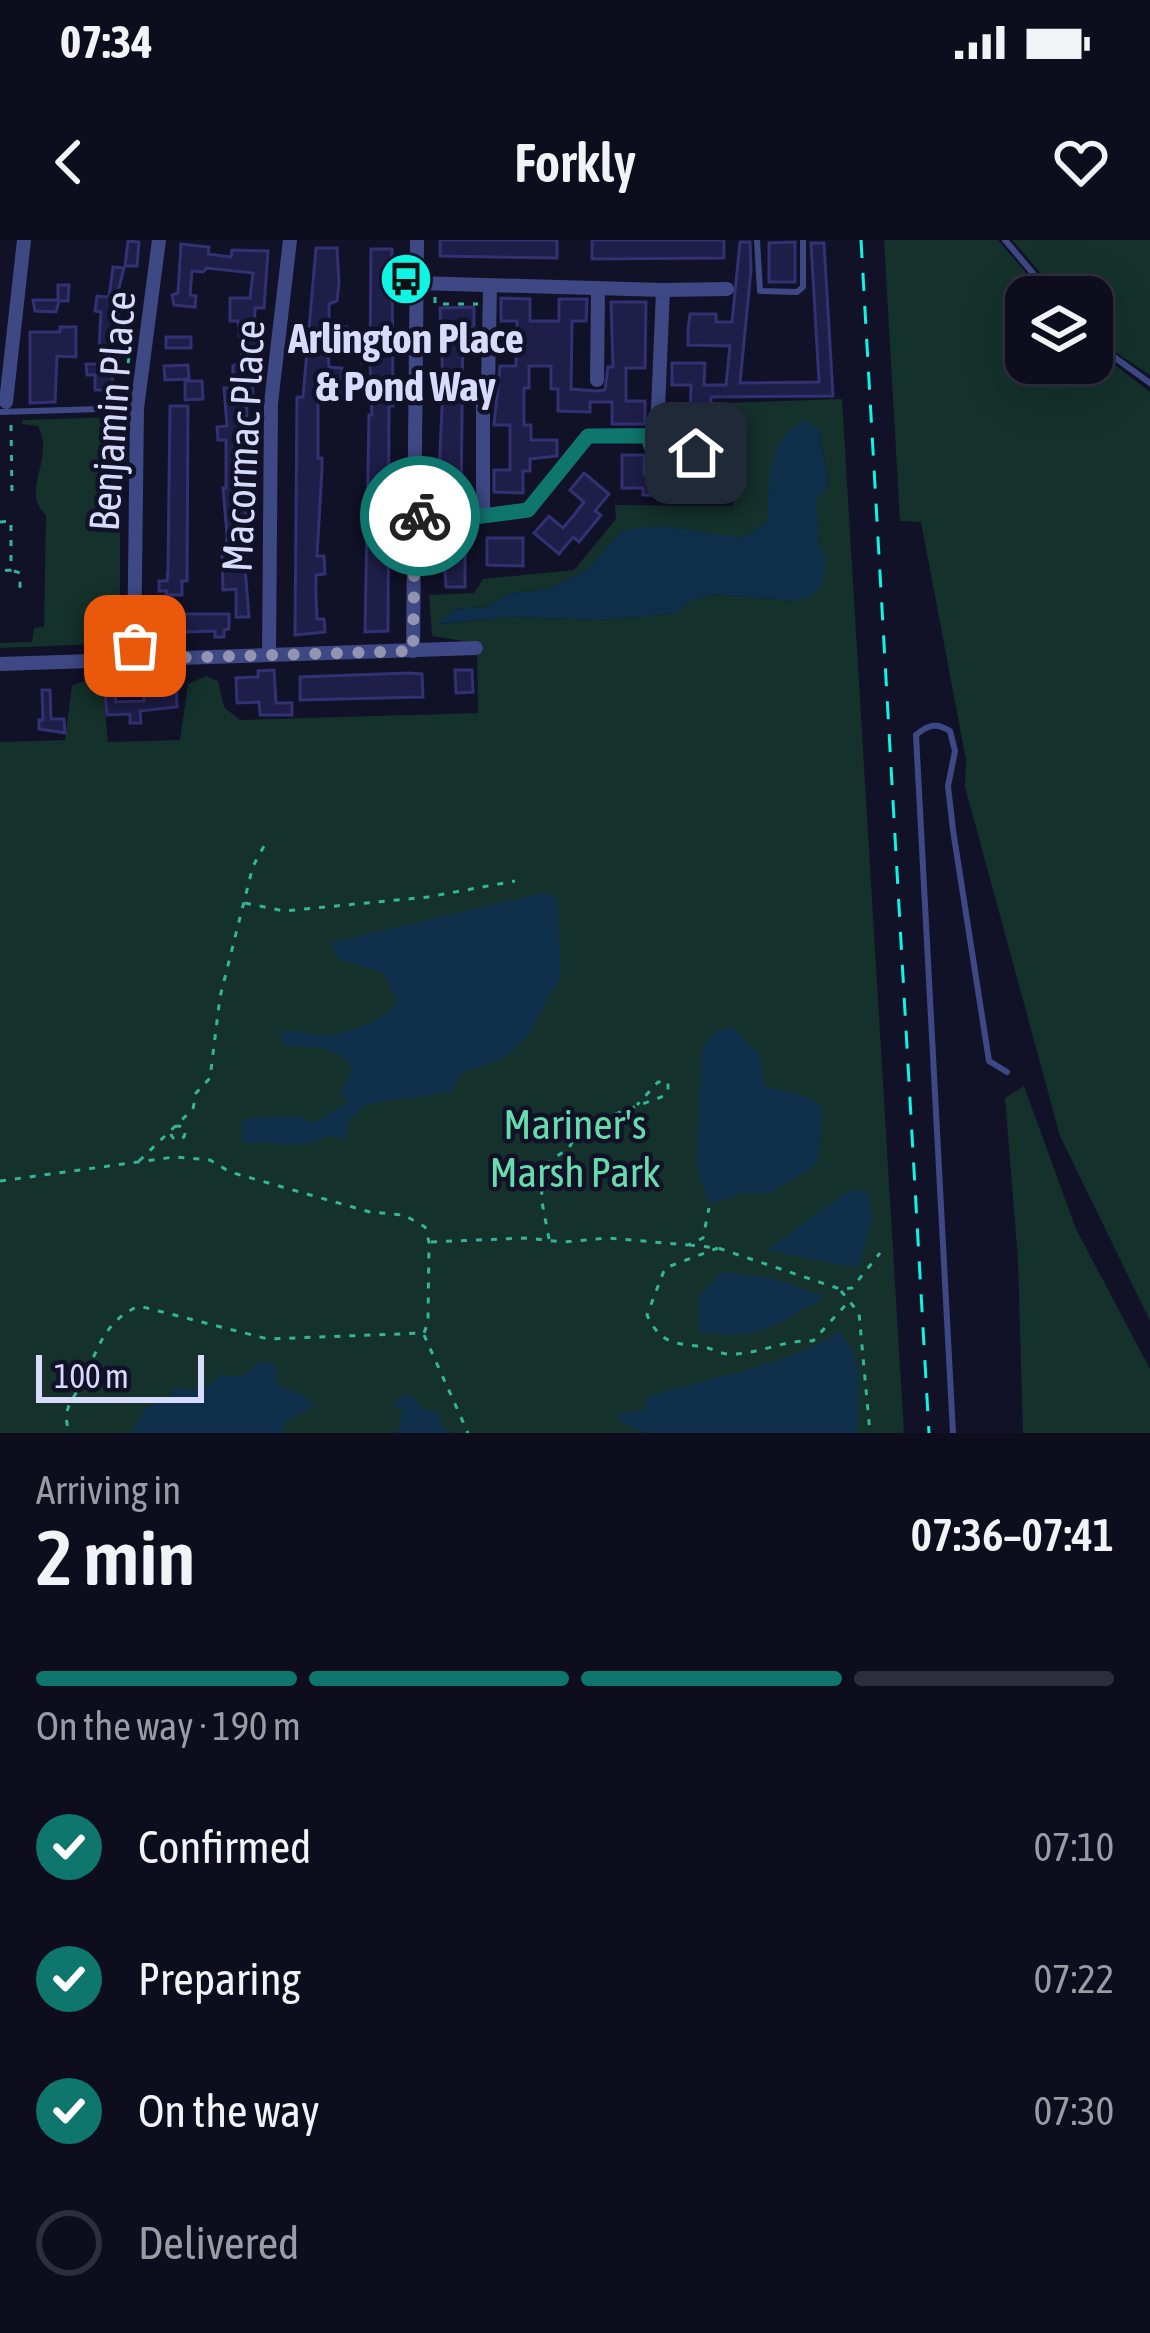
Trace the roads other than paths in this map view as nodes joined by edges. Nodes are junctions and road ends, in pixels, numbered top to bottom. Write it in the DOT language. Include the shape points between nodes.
graph roads {
  1 [pos="24,240"];
  2 [pos="159,240"];
  3 [pos="290,240"];
  4 [pos="417,240"];
  5 [pos="757,240"];
  6 [pos="803,240"];
  7 [pos="1005,240"];
  8 [pos="1035,276"];
  9 [pos="490,287"];
  10 [pos="423,289"];
  11 [pos="598,289"];
  12 [pos="663,290"];
  13 [pos="727,290"];
  14 [pos="1113,356"];
  15 [pos="597,380"];
  16 [pos="1150,383"];
  17 [pos="3,407"];
  18 [pos="137,408"];
  19 [pos="648,436"];
  20 [pos="696,453"];
  21 [pos="483,514"];
  22 [pos="415,516"];
  23 [pos="476,648"];
  24 [pos="413,651"];
  25 [pos="269,655"];
  26 [pos="134,659"];
  27 [pos="0,664"];
  28 [pos="1007,1072"];
  29 [pos="953,1433"];
  1 -- 17 [label="street"];
  2 -- 18 [label="street, Benjamin Place"];
  3 -- 25 [label="street, Macormac Place" via="271,403"];
  4 -- 10 [label="street"];
  5 -- 6 [label="lane" via="760,291 797,292"];
  7 -- 8 [label="lane"];
  9 -- 10 [label="street"];
  9 -- 11 [label="street"];
  9 -- 21 [label="street"];
  10 -- 22 [label="street"];
  11 -- 12 [label="street"];
  11 -- 15 [label="street"];
  12 -- 13 [label="street"];
  12 -- 19 [label="street" via="660,426"];
  14 -- 16 [label="lane"];
  17 -- 18 [label="lane"];
  18 -- 26 [label="street, Benjamin Place"];
  19 -- 20 [label="street" via="658,453"];
  19 -- 21 [label="street" via="588,436 535,505"];
  21 -- 22 [label="street"];
  22 -- 24 [label="street"];
  23 -- 24 [label="street"];
  24 -- 25 [label="street"];
  25 -- 26 [label="street"];
  26 -- 27 [label="street"];
  28 -- 29 [label="lane" via="989,1061 948,786 956,751 950,731 928,726 916,735"];
}
